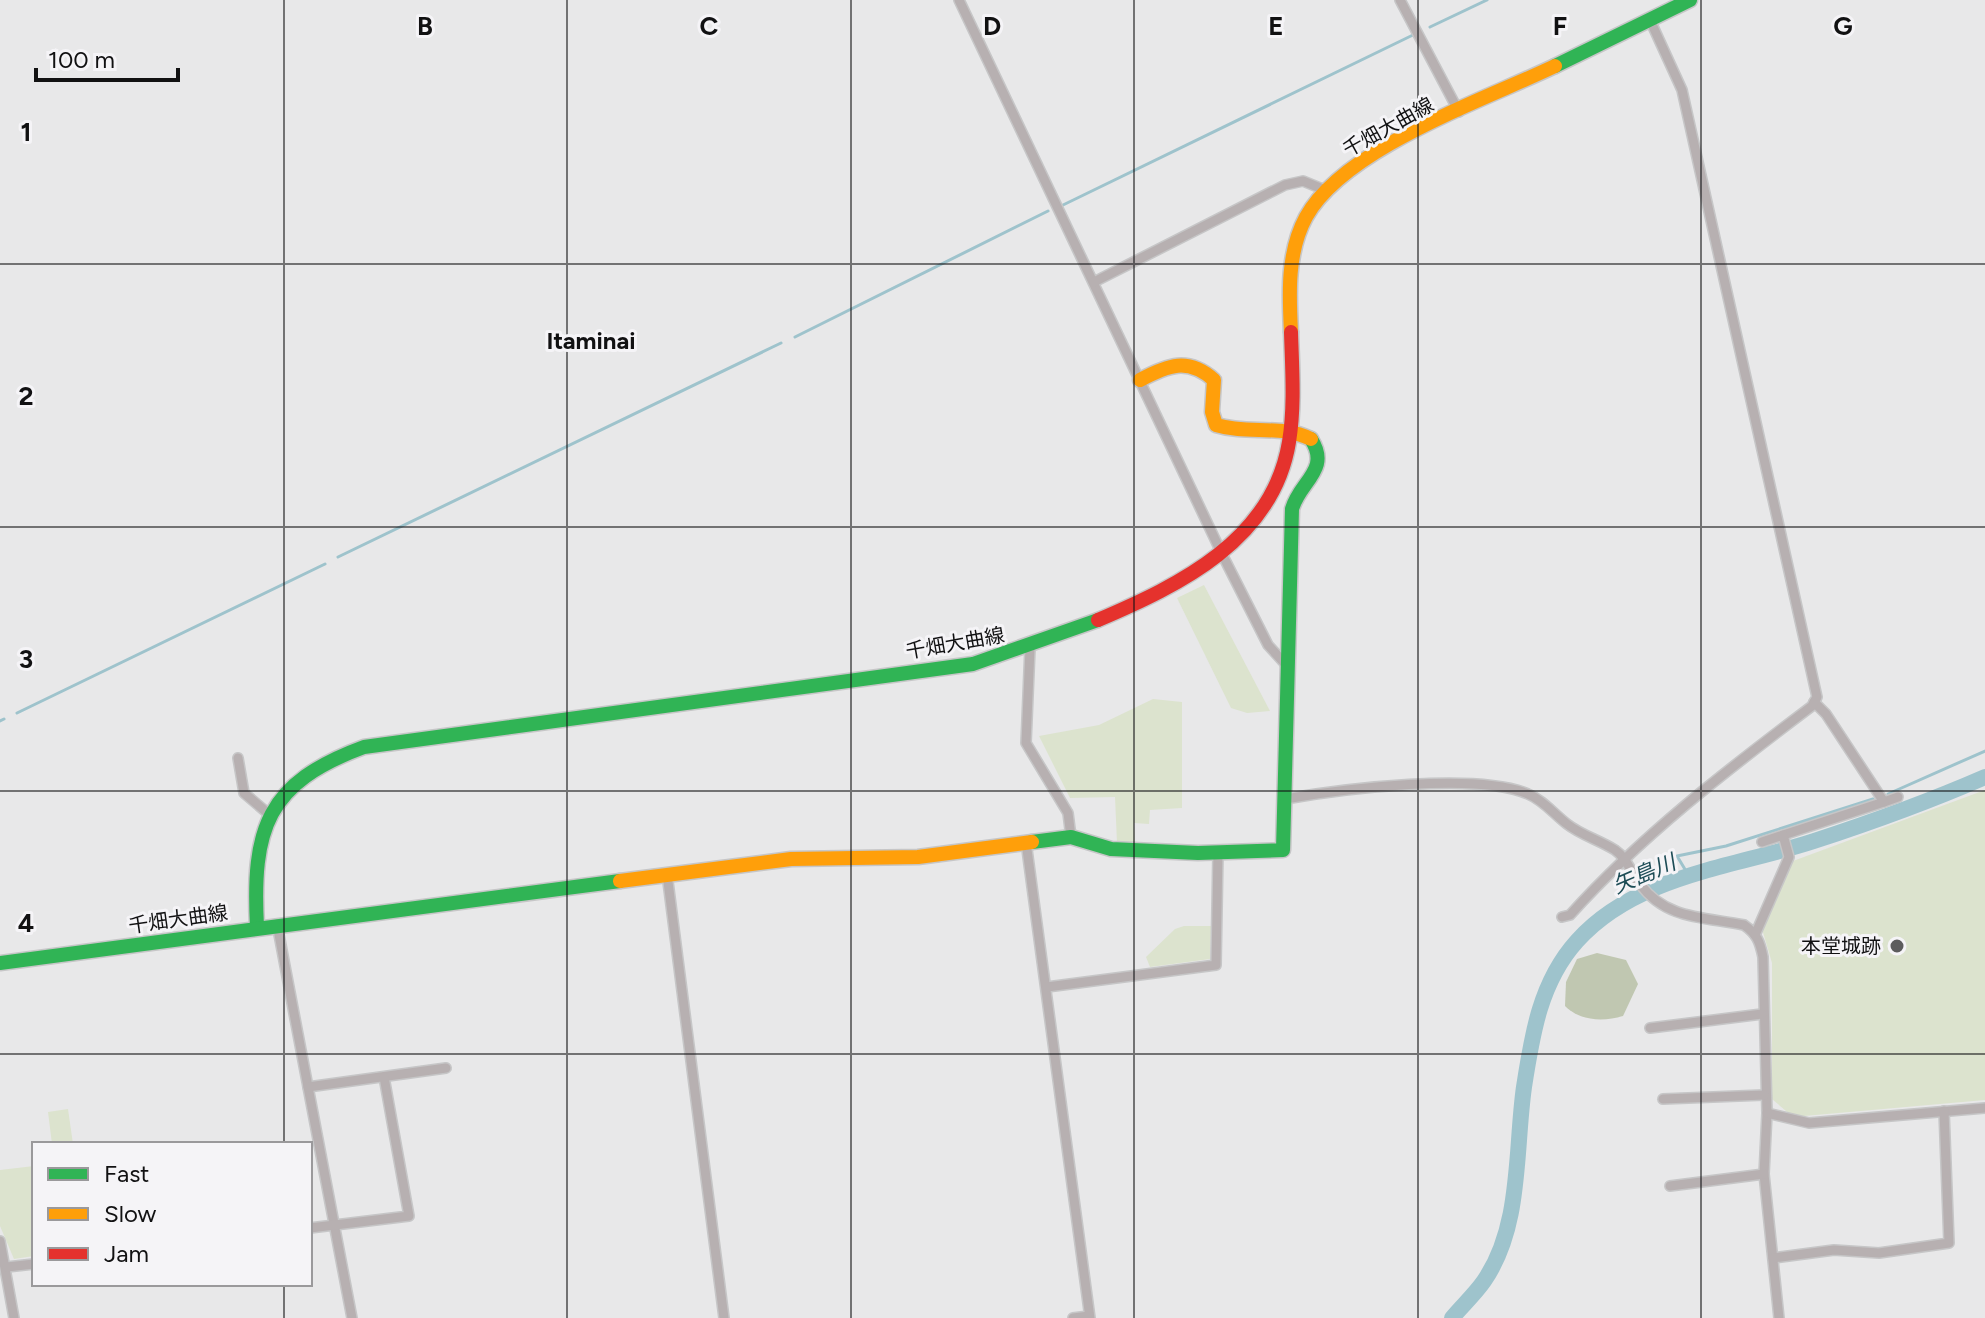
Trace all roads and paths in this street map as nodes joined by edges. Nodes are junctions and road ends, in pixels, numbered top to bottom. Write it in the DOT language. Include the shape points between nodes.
graph roads {
  1 [pos="959,0"];
  2 [pos="1400,0"];
  3 [pos="1690,0"];
  4 [pos="1650,20"];
  5 [pos="1459,112"];
  6 [pos="1325,190"];
  7 [pos="1094,282"];
  8 [pos="1140,380"];
  9 [pos="1291,429"];
  10 [pos="1222,554"];
  11 [pos="1030,648"];
  12 [pos="1288,668"];
  13 [pos="1814,702"];
  14 [pos="238,758"];
  15 [pos="1898,797"];
  16 [pos="1285,799"];
  17 [pos="1884,802"];
  18 [pos="271,816"];
  19 [pos="1783,836"];
  20 [pos="1071,837"];
  21 [pos="1026,842"];
  22 [pos="1762,842"];
  23 [pos="1218,852"];
  24 [pos="1624,858"];
  25 [pos="667,874"];
  26 [pos="1562,917"];
  27 [pos="277,924"];
  28 [pos="257,927"];
  29 [pos="1755,935"];
  30 [pos="0,963"];
  31 [pos="1047,987"];
  32 [pos="1762,1014"];
  33 [pos="1650,1028"];
  34 [pos="446,1068"];
  35 [pos="384,1077"];
  36 [pos="308,1087"];
  37 [pos="1764,1095"];
  38 [pos="1663,1099"];
  39 [pos="1985,1108"];
  40 [pos="1944,1111"];
  41 [pos="1767,1113"];
  42 [pos="1764,1174"];
  43 [pos="1670,1186"];
  44 [pos="334,1225"];
  45 [pos="312,1228"];
  46 [pos="0,1241"];
  47 [pos="2,1252"];
  48 [pos="1773,1258"];
  49 [pos="32,1264"];
  50 [pos="7,1267"];
  51 [pos="1089,1317"];
  52 [pos="14,1318"];
  53 [pos="352,1318"];
  54 [pos="724,1318"];
  55 [pos="1073,1318"];
  56 [pos="1779,1318"];
  1 -- 7 [label="street"];
  2 -- 5 [label="street"];
  3 -- 4 [label="main road, 千畑大曲線"];
  4 -- 5 [label="main road, 千畑大曲線"];
  4 -- 13 [label="street" via="1682,90 1818,690"];
  5 -- 6 [label="main road, 千畑大曲線" via="1371,156"];
  6 -- 7 [label="street" via="1303,181 1285,185"];
  6 -- 9 [label="main road, 千畑大曲線" via="1302,225 1292,261"];
  7 -- 8 [label="street"];
  8 -- 9 [label="main road" via="1185,361 1214,380 1216,425 1235,431"];
  8 -- 10 [label="street"];
  9 -- 10 [label="main road, 千畑大曲線" via="1275,490"];
  9 -- 12 [label="main road" via="1313,440 1320,460 1292,509"];
  10 -- 11 [label="main road, 千畑大曲線" via="1160,594"];
  10 -- 12 [label="street" via="1268,645"];
  11 -- 18 [label="main road, 千畑大曲線" via="973,664 360,747 314,767"];
  11 -- 20 [label="street" via="1026,743 1068,813"];
  12 -- 16 [label="main road"];
  13 -- 17 [label="street"];
  13 -- 24 [label="street"];
  14 -- 18 [label="street" via="244,793"];
  15 -- 17 [label="street"];
  16 -- 23 [label="main road" via="1283,850"];
  16 -- 24 [label="street" via="1330,791 1490,785 1530,794"];
  17 -- 19 [label="street"];
  18 -- 28 [label="main road, 千畑大曲線" via="256,857"];
  19 -- 22 [label="street"];
  19 -- 29 [label="street" via="1789,854"];
  20 -- 21 [label="main road"];
  20 -- 23 [label="main road" via="1111,849"];
  21 -- 25 [label="main road" via="918,857 791,859"];
  21 -- 31 [label="street"];
  23 -- 31 [label="street" via="1216,965"];
  24 -- 26 [label="street" via="1570,915"];
  24 -- 29 [label="street" via="1640,885 1678,914 1744,925"];
  25 -- 27 [label="main road"];
  25 -- 54 [label="street"];
  27 -- 28 [label="main road"];
  27 -- 36 [label="street"];
  28 -- 30 [label="main road, 千畑大曲線"];
  29 -- 32 [label="street" via="1763,957"];
  31 -- 51 [label="street"];
  32 -- 33 [label="street"];
  32 -- 37 [label="street"];
  34 -- 35 [label="street"];
  35 -- 36 [label="street"];
  35 -- 44 [label="street" via="409,1216"];
  36 -- 44 [label="street"];
  37 -- 38 [label="street"];
  37 -- 41 [label="street"];
  39 -- 40 [label="street"];
  40 -- 41 [label="street" via="1809,1123"];
  40 -- 48 [label="street" via="1949,1243 1879,1253 1834,1250"];
  41 -- 42 [label="street"];
  42 -- 43 [label="street"];
  42 -- 48 [label="street"];
  44 -- 45 [label="street"];
  44 -- 53 [label="street"];
  46 -- 47 [label="street"];
  47 -- 50 [label="street"];
  48 -- 56 [label="street"];
  49 -- 50 [label="street"];
  50 -- 52 [label="street"];
  51 -- 55 [label="street"];
}
